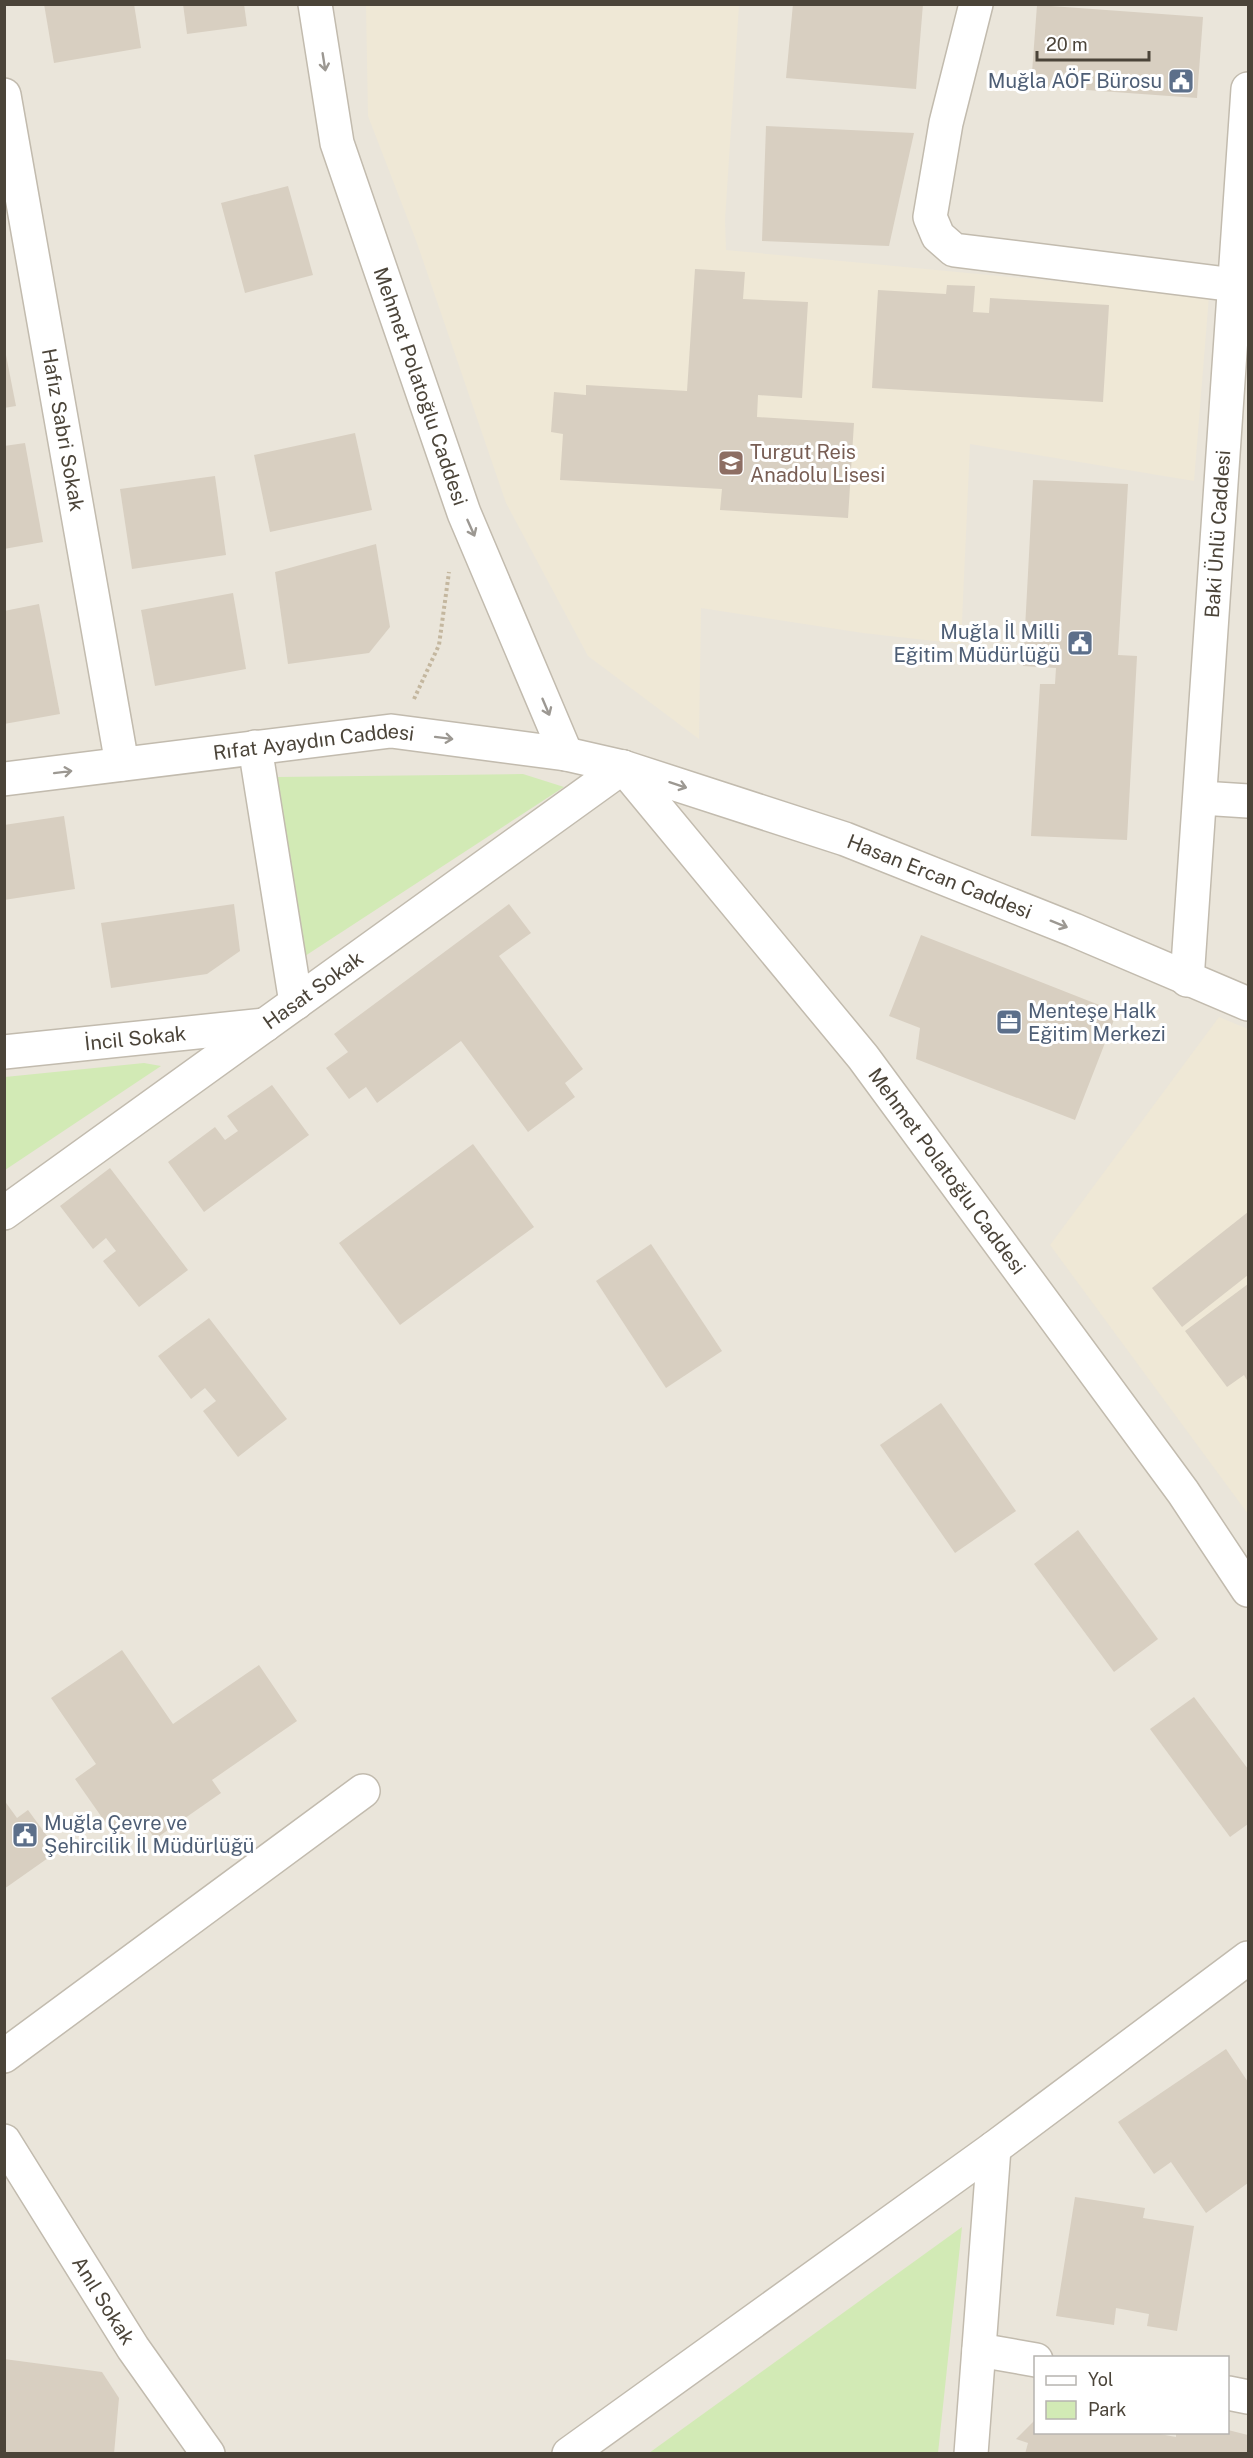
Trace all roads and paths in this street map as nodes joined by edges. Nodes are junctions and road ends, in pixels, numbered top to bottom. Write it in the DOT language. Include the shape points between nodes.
graph roads {
  1 [pos="315,4"];
  2 [pos="976,4"];
  3 [pos="1248,89"];
  4 [pos="4,95"];
  5 [pos="1235,285"];
  6 [pos="472,530"];
  7 [pos="391,731"];
  8 [pos="255,747"];
  9 [pos="566,754"];
  10 [pos="122,764"];
  11 [pos="623,767"];
  12 [pos="4,778"];
  13 [pos="1201,798"];
  14 [pos="1248,801"];
  15 [pos="1187,980"];
  16 [pos="296,1003"];
  17 [pos="1248,1004"];
  18 [pos="267,1025"];
  19 [pos="4,1052"];
  20 [pos="4,1213"];
  21 [pos="1248,1590"];
  22 [pos="363,1791"];
  23 [pos="1248,1958"];
  24 [pos="4,2055"];
  25 [pos="4,2141"];
  26 [pos="994,2148"];
  27 [pos="979,2350"];
  28 [pos="1034,2360"];
  29 [pos="1229,2393"];
  30 [pos="1248,2397"];
  31 [pos="208,2454"];
  32 [pos="569,2454"];
  33 [pos="971,2454"];
  1 -- 6 [label="street, Mehmet Polatoğlu Caddesi, one-way" via="337,143 412,368"];
  2 -- 5 [label="street" via="946,123 930,217 938,236 954,250"];
  3 -- 5 [label="street, Baki Ünlü Caddesi"];
  4 -- 10 [label="street, Hafız Sabri Sokak"];
  5 -- 13 [label="street, Baki Ünlü Caddesi"];
  6 -- 7 [label="path" via="450,566 439,645 421,689"];
  6 -- 9 [label="street, Mehmet Polatoğlu Caddesi, one-way"];
  7 -- 8 [label="street, Rıfat Ayaydın Caddesi"];
  7 -- 9 [label="street, Rıfat Ayaydın Caddesi, one-way"];
  8 -- 10 [label="street, Rıfat Ayaydın Caddesi"];
  8 -- 16 [label="street"];
  9 -- 11 [label="street, Rıfat Ayaydın Caddesi"];
  12 -- 10 [label="street, Rıfat Ayaydın Caddesi, one-way"];
  11 -- 15 [label="street, Hasan Ercan Caddesi, one-way" via="845,839 1074,930"];
  11 -- 16 [label="street, Hasat Sokak"];
  11 -- 21 [label="street, Mehmet Polatoğlu Caddesi" via="863,1057 1183,1492"];
  13 -- 14 [label="street"];
  13 -- 15 [label="street, Baki Ünlü Caddesi"];
  15 -- 17 [label="street, Hasan Ercan Caddesi"];
  16 -- 18 [label="street, Hasat Sokak"];
  18 -- 19 [label="street, İncil Sokak"];
  18 -- 20 [label="street, Hasat Sokak"];
  22 -- 24 [label="street"];
  23 -- 26 [label="street"];
  25 -- 31 [label="street, Anıl Sokak" via="133,2348"];
  26 -- 27 [label="street"];
  26 -- 32 [label="street"];
  27 -- 28 [label="street"];
  27 -- 33 [label="street"];
  29 -- 30 [label="street"];
}
